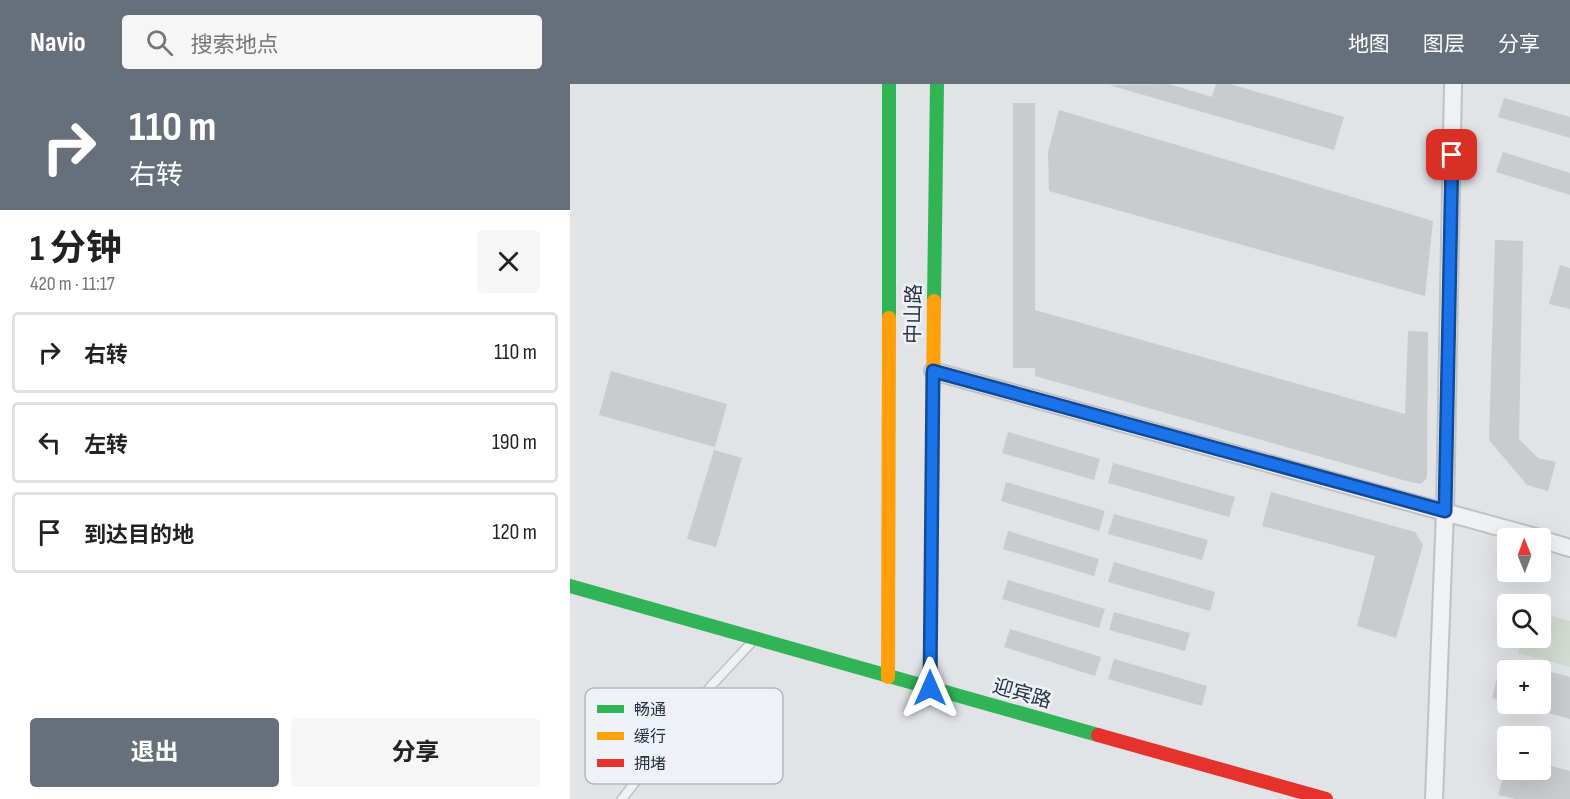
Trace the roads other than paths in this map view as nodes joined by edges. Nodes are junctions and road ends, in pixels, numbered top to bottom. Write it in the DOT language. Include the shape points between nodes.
graph roads {
  1 [pos="889,84"];
  2 [pos="937,84"];
  3 [pos="1453,84"];
  4 [pos="933,371"];
  5 [pos="1445,511"];
  6 [pos="1503,528"];
  7 [pos="1551,542"];
  8 [pos="1570,548"];
  9 [pos="570,586"];
  10 [pos="754,640"];
  11 [pos="888,677"];
  12 [pos="709,688"];
  13 [pos="930,688"];
  14 [pos="634,784"];
  15 [pos="622,799"];
  16 [pos="1326,799"];
  17 [pos="1434,799"];
  1 -- 11 [label="main road, 中山路"];
  2 -- 4 [label="main road, 中山路"];
  3 -- 5 [label="street"];
  4 -- 5 [label="street"];
  4 -- 13 [label="main road, 中山路"];
  5 -- 6 [label="street"];
  5 -- 17 [label="street"];
  7 -- 8 [label="street"];
  9 -- 10 [label="main road, 迎宾路"];
  10 -- 11 [label="main road, 迎宾路"];
  10 -- 12 [label="lane"];
  11 -- 13 [label="main road, 迎宾路"];
  13 -- 16 [label="main road, 迎宾路"];
  14 -- 15 [label="lane"];
}
